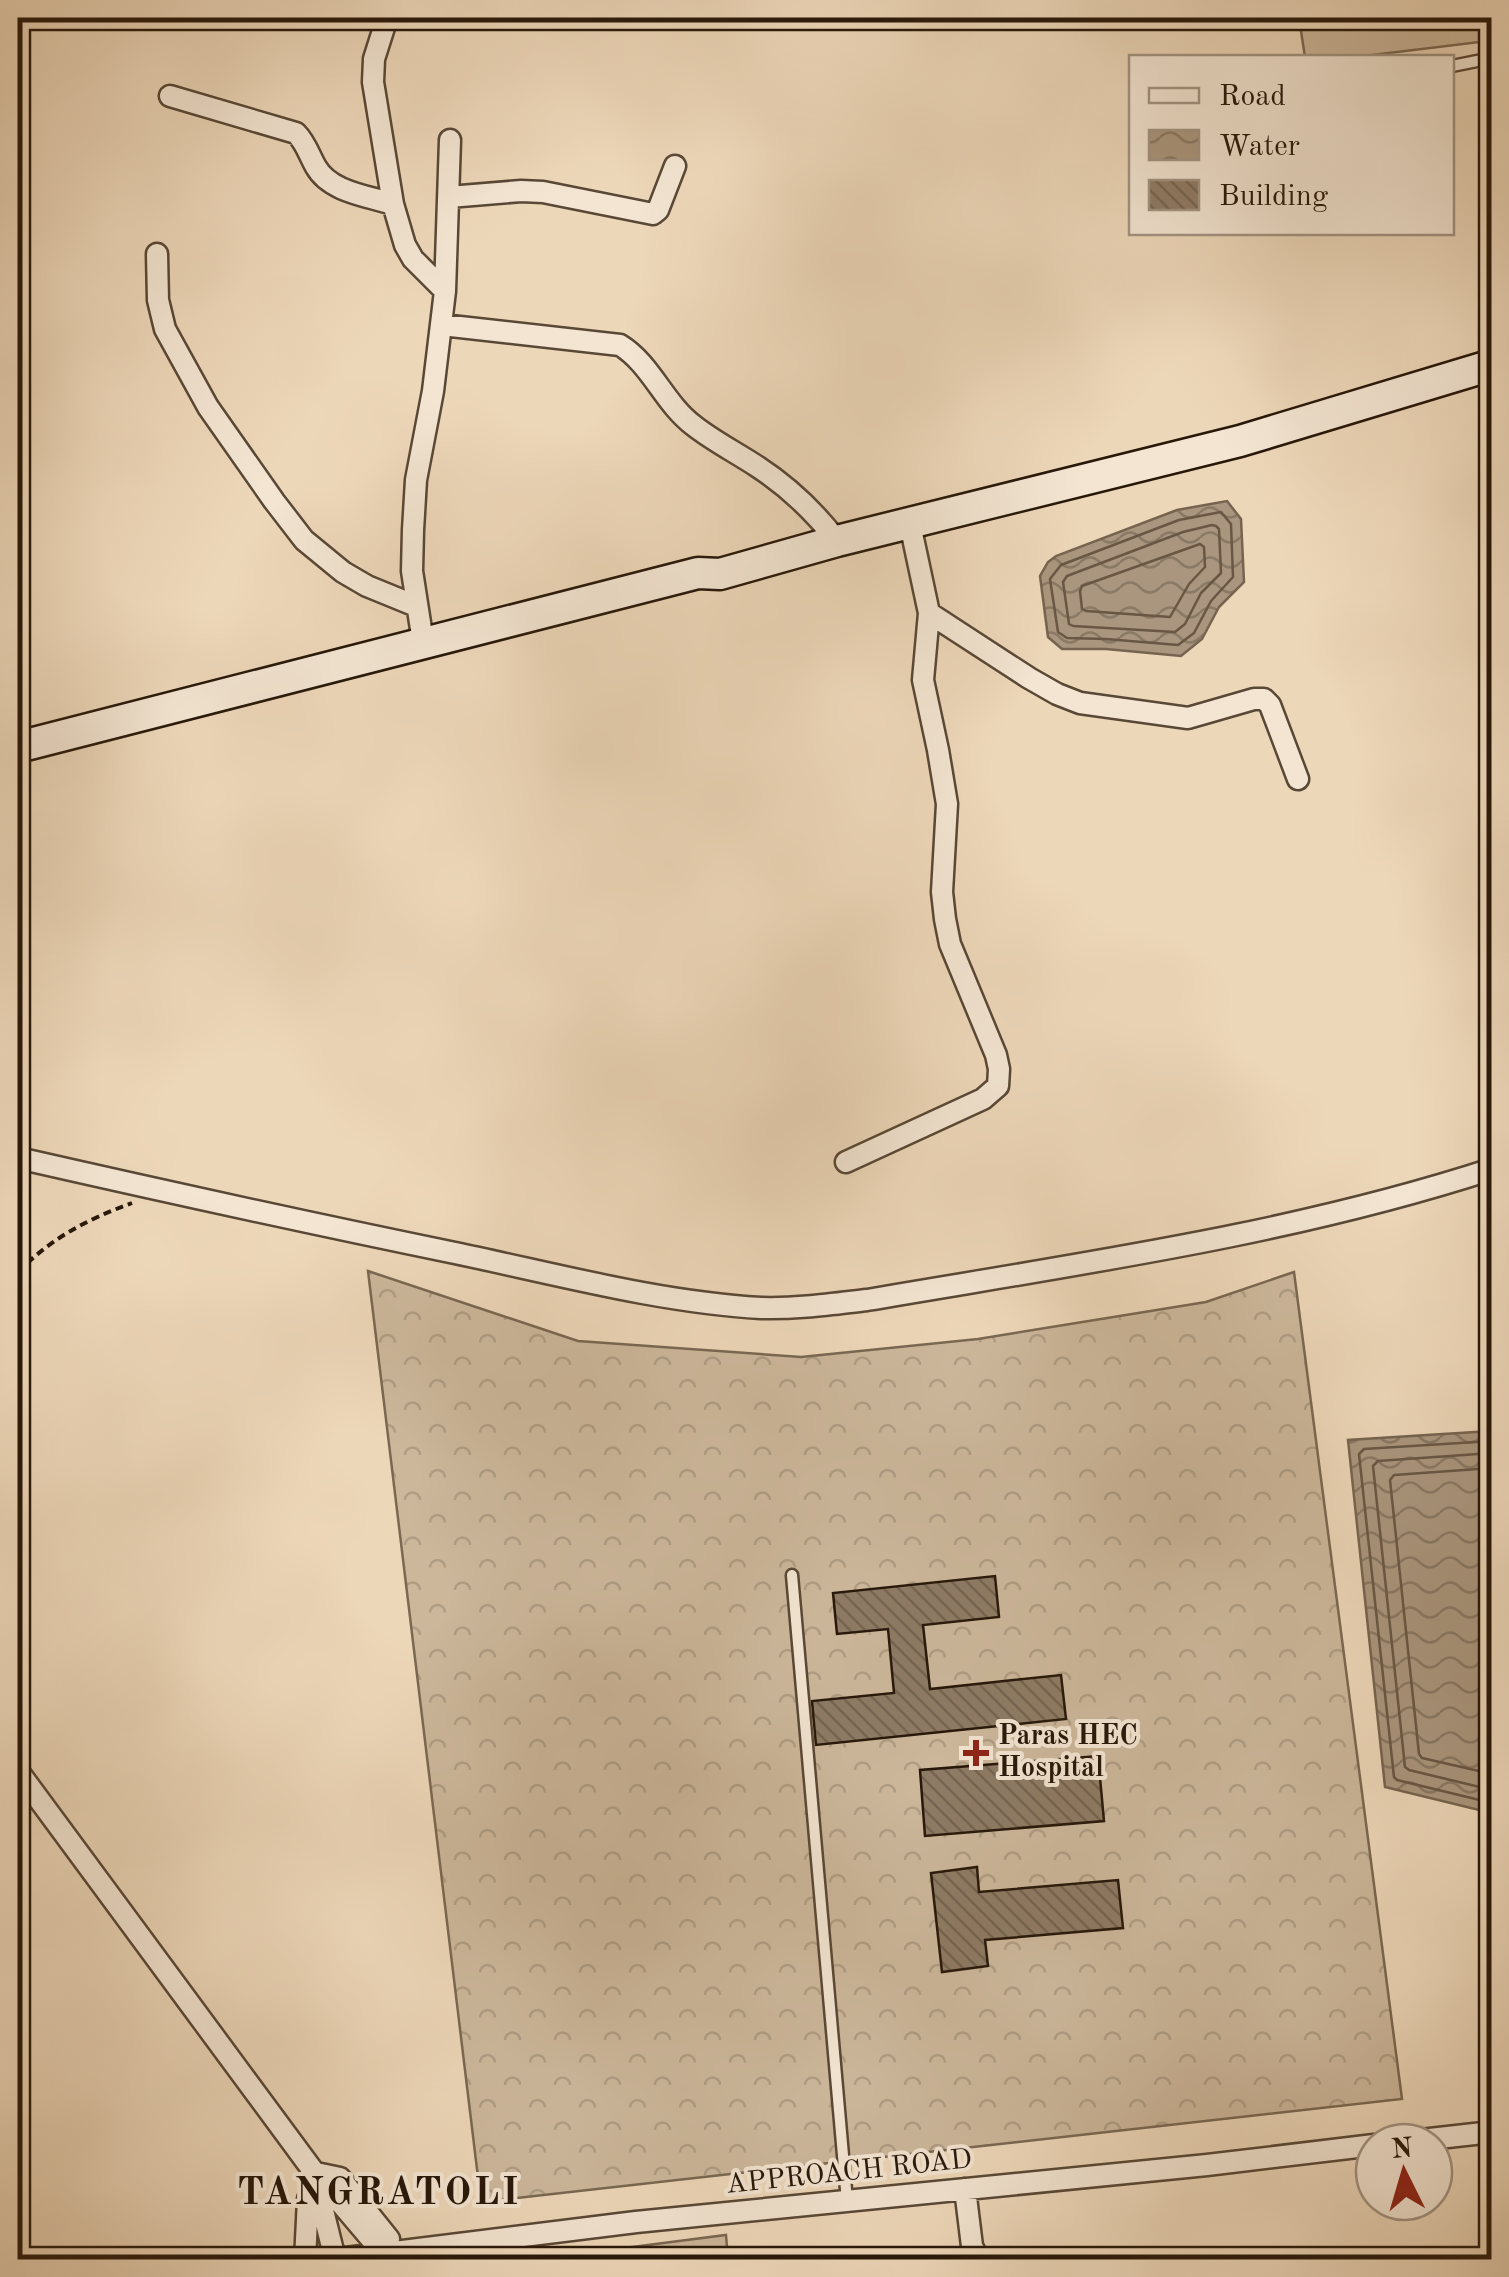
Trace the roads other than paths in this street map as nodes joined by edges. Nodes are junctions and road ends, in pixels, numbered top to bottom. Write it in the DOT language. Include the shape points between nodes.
graph roads {
  1 [pos="387,18"];
  2 [pos="1492,58"];
  3 [pos="1454,66"];
  4 [pos="170,96"];
  5 [pos="450,140"];
  6 [pos="675,166"];
  7 [pos="449,197"];
  8 [pos="393,204"];
  9 [pos="158,254"];
  10 [pos="446,291"];
  11 [pos="442,325"];
  12 [pos="1492,366"];
  13 [pos="910,524"];
  14 [pos="837,541"];
  15 [pos="720,574"];
  16 [pos="416,606"];
  17 [pos="929,613"];
  18 [pos="423,642"];
  19 [pos="18,746"];
  20 [pos="18,766"];
  21 [pos="1298,779"];
  22 [pos="18,1158"];
  23 [pos="846,1162"];
  24 [pos="1492,1169"];
  25 [pos="792,1575"];
  26 [pos="18,1771"];
  27 [pos="1492,2132"];
  28 [pos="1454,2136"];
  29 [pos="1354,2147"];
  30 [pos="315,2175"];
  31 [pos="965,2189"];
  32 [pos="847,2200"];
  33 [pos="391,2252"];
  34 [pos="333,2259"];
  35 [pos="306,2260"];
  36 [pos="979,2260"];
  1 -- 8 [label="street" via="373,82"];
  2 -- 3 [label="lane"];
  4 -- 8 [label="street" via="296,132 330,182"];
  5 -- 7 [label="street"];
  6 -- 7 [label="street" via="653,214 543,192"];
  7 -- 10 [label="street"];
  8 -- 10 [label="street" via="405,245"];
  9 -- 16 [label="street" via="166,329 208,408 274,501 304,540 343,572"];
  10 -- 11 [label="street"];
  11 -- 14 [label="street" via="620,346 692,425 782,484"];
  11 -- 16 [label="street" via="416,480"];
  12 -- 13 [label="main road" via="1240,442"];
  13 -- 14 [label="main road"];
  13 -- 17 [label="street"];
  14 -- 15 [label="main road"];
  15 -- 18 [label="main road" via="698,572"];
  15 -- 20 [label="main road" via="665,598"];
  16 -- 18 [label="street"];
  17 -- 21 [label="street" via="1080,703 1188,718 1264,699"];
  17 -- 23 [label="street" via="923,680 946,793 944,919 1000,1078 983,1100"];
  18 -- 19 [label="main road"];
  22 -- 24 [label="street" via="678,1298 765,1308 867,1300 1298,1224"];
  25 -- 32 [label="lane"];
  26 -- 30 [label="street"];
  27 -- 28 [label="street"];
  29 -- 31 [label="street, APPROACH ROAD"];
  30 -- 33 [label="street" via="340,2178"];
  30 -- 34 [label="street"];
  30 -- 35 [label="street"];
  31 -- 32 [label="street, APPROACH ROAD"];
  31 -- 36 [label="street"];
  32 -- 33 [label="street, APPROACH ROAD"];
  33 -- 34 [label="street, APPROACH ROAD"];
}
